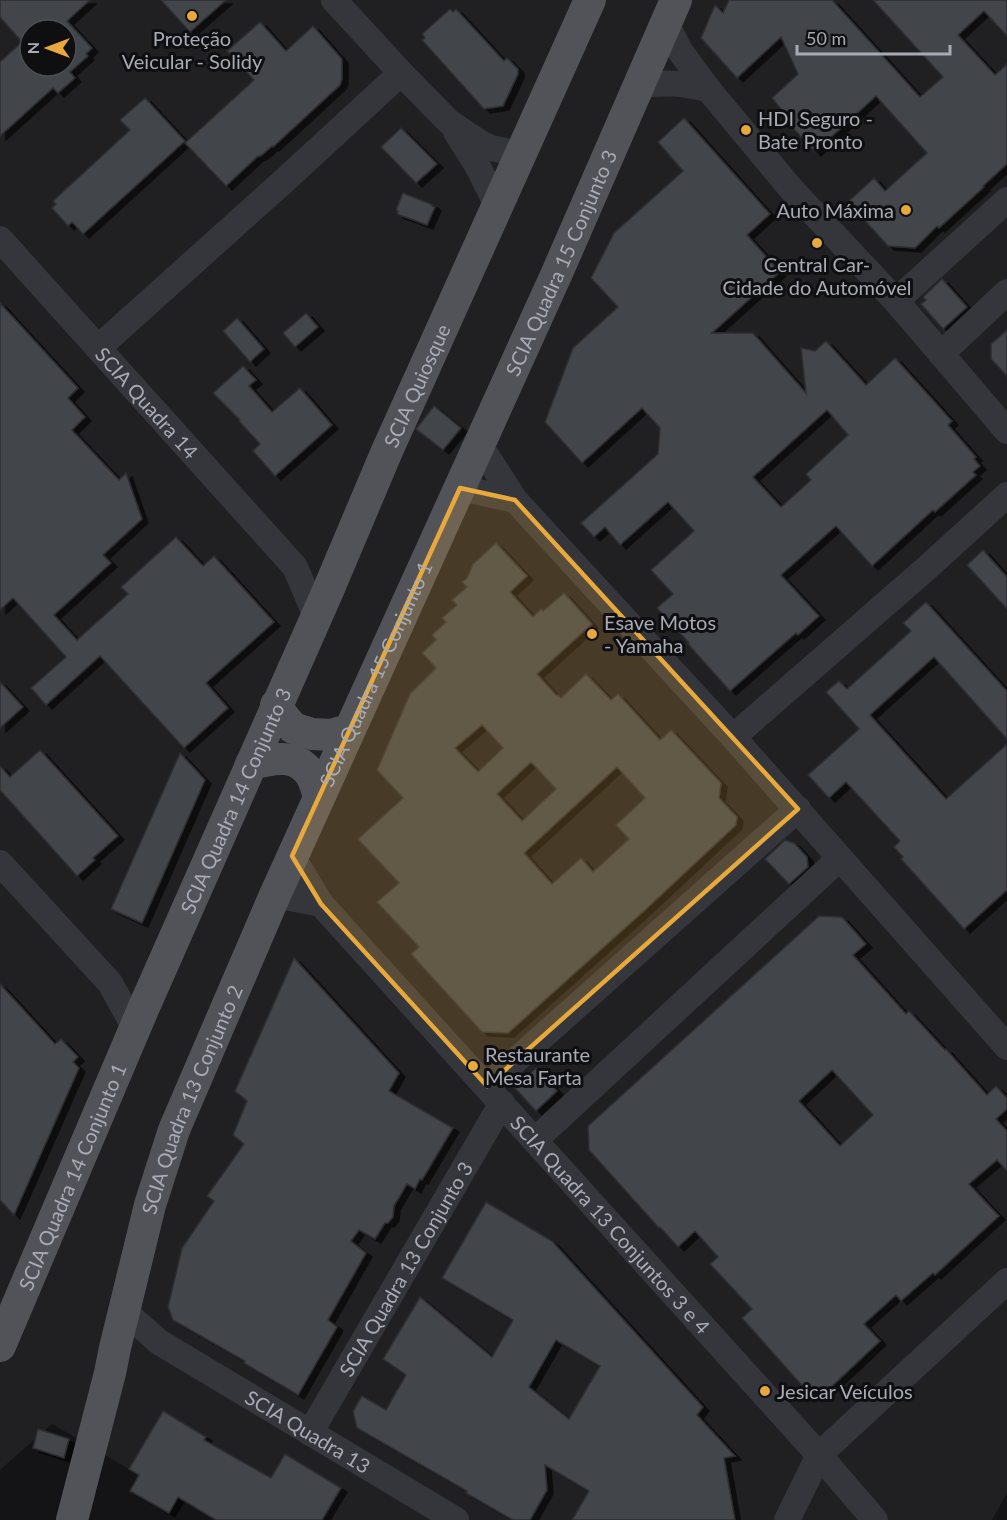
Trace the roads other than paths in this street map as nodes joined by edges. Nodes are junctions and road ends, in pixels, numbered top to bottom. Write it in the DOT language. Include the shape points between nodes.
graph roads {
  1 [pos="334,0"];
  2 [pos="590,0"];
  3 [pos="671,12"];
  4 [pos="401,73"];
  5 [pos="639,85"];
  6 [pos="708,89"];
  7 [pos="449,122"];
  8 [pos="508,179"];
  9 [pos="1007,200"];
  10 [pos="1,242"];
  11 [pos="1007,292"];
  12 [pos="896,301"];
  13 [pos="99,347"];
  14 [pos="940,354"];
  15 [pos="1007,431"];
  16 [pos="469,467"];
  17 [pos="1007,495"];
  18 [pos="515,500"];
  19 [pos="338,565"];
  20 [pos="295,567"];
  21 [pos="321,605"];
  22 [pos="276,705"];
  23 [pos="349,730"];
  24 [pos="733,737"];
  25 [pos="251,764"];
  26 [pos="319,797"];
  27 [pos="798,809"];
  28 [pos="840,858"];
  29 [pos="0,863"];
  30 [pos="283,876"];
  31 [pos="321,904"];
  32 [pos="110,983"];
  33 [pos="144,1007"];
  34 [pos="1007,1047"];
  35 [pos="494,1095"];
  36 [pos="535,1140"];
  37 [pos="1007,1281"];
  38 [pos="120,1329"];
  39 [pos="159,1342"];
  40 [pos="0,1346"];
  41 [pos="310,1433"];
  42 [pos="819,1455"];
  43 [pos="72,1520"];
  44 [pos="456,1520"];
  45 [pos="787,1520"];
  46 [pos="874,1520"];
  1 -- 4 [label="street"];
  2 -- 8 [label="main road, SCIA Quiosque"];
  3 -- 5 [label="main road, SCIA Quadra 15 Conjunto 3"];
  3 -- 6 [label="street" via="680,51"];
  4 -- 7 [label="street"];
  4 -- 13 [label="street"];
  5 -- 6 [label="street" via="668,82"];
  5 -- 16 [label="main road, SCIA Quadra 15 Conjunto 3"];
  6 -- 12 [label="street" via="792,190"];
  7 -- 8 [label="street" via="491,148"];
  7 -- 8 [label="street" via="477,165"];
  8 -- 19 [label="main road, SCIA Quiosque"];
  9 -- 12 [label="street"];
  10 -- 13 [label="street, SCIA Quadra 14"];
  11 -- 14 [label="street"];
  12 -- 14 [label="street"];
  13 -- 20 [label="street, SCIA Quadra 14"];
  14 -- 15 [label="street"];
  16 -- 18 [label="street"];
  16 -- 18 [label="street"];
  16 -- 23 [label="main road, SCIA Quadra 15 Conjunto 1"];
  17 -- 24 [label="street"];
  18 -- 24 [label="street"];
  19 -- 20 [label="street"];
  19 -- 21 [label="main road, SCIA Quiosque"];
  20 -- 21 [label="street, SCIA Quadra 14"];
  21 -- 22 [label="main road, SCIA Quadra 14 Conjunto 3"];
  22 -- 23 [label="main road" via="294,728 312,735"];
  22 -- 25 [label="main road, SCIA Quadra 14 Conjunto 3"];
  23 -- 26 [label="main road, SCIA Quadra 15 Conjunto 1"];
  24 -- 27 [label="street"];
  25 -- 26 [label="main road" via="272,758 303,766 313,778"];
  25 -- 33 [label="main road, SCIA Quadra 14 Conjunto 3"];
  26 -- 30 [label="main road, SCIA Quadra 15 Conjunto 1"];
  27 -- 28 [label="street"];
  27 -- 35 [label="street, SCIA Quadra 13 Conjunto 3"];
  28 -- 34 [label="street"];
  28 -- 36 [label="street"];
  29 -- 32 [label="street"];
  30 -- 31 [label="street, SCIA Quadra 13 Conjuntos 3 e 4"];
  30 -- 31 [label="street"];
  30 -- 38 [label="main road, SCIA Quadra 13 Conjunto 2" via="174,1130 150,1205"];
  31 -- 35 [label="street, SCIA Quadra 13 Conjuntos 3 e 4"];
  32 -- 33 [label="street"];
  32 -- 33 [label="street"];
  33 -- 40 [label="main road, SCIA Quadra 14 Conjunto 1"];
  35 -- 36 [label="street, SCIA Quadra 13 Conjuntos 3 e 4"];
  35 -- 41 [label="street, SCIA Quadra 13 Conjunto 3"];
  36 -- 42 [label="street, SCIA Quadra 13 Conjuntos 3 e 4"];
  37 -- 42 [label="street"];
  38 -- 39 [label="street, SCIA Quadra 13"];
  38 -- 39 [label="street"];
  38 -- 43 [label="main road, SCIA Quadra 13 Conjunto 2"];
  39 -- 41 [label="street, SCIA Quadra 13"];
  41 -- 44 [label="street, SCIA Quadra 13"];
  42 -- 45 [label="street"];
  42 -- 46 [label="street, SCIA Quadra 13 Conjuntos 3 e 4"];
}
